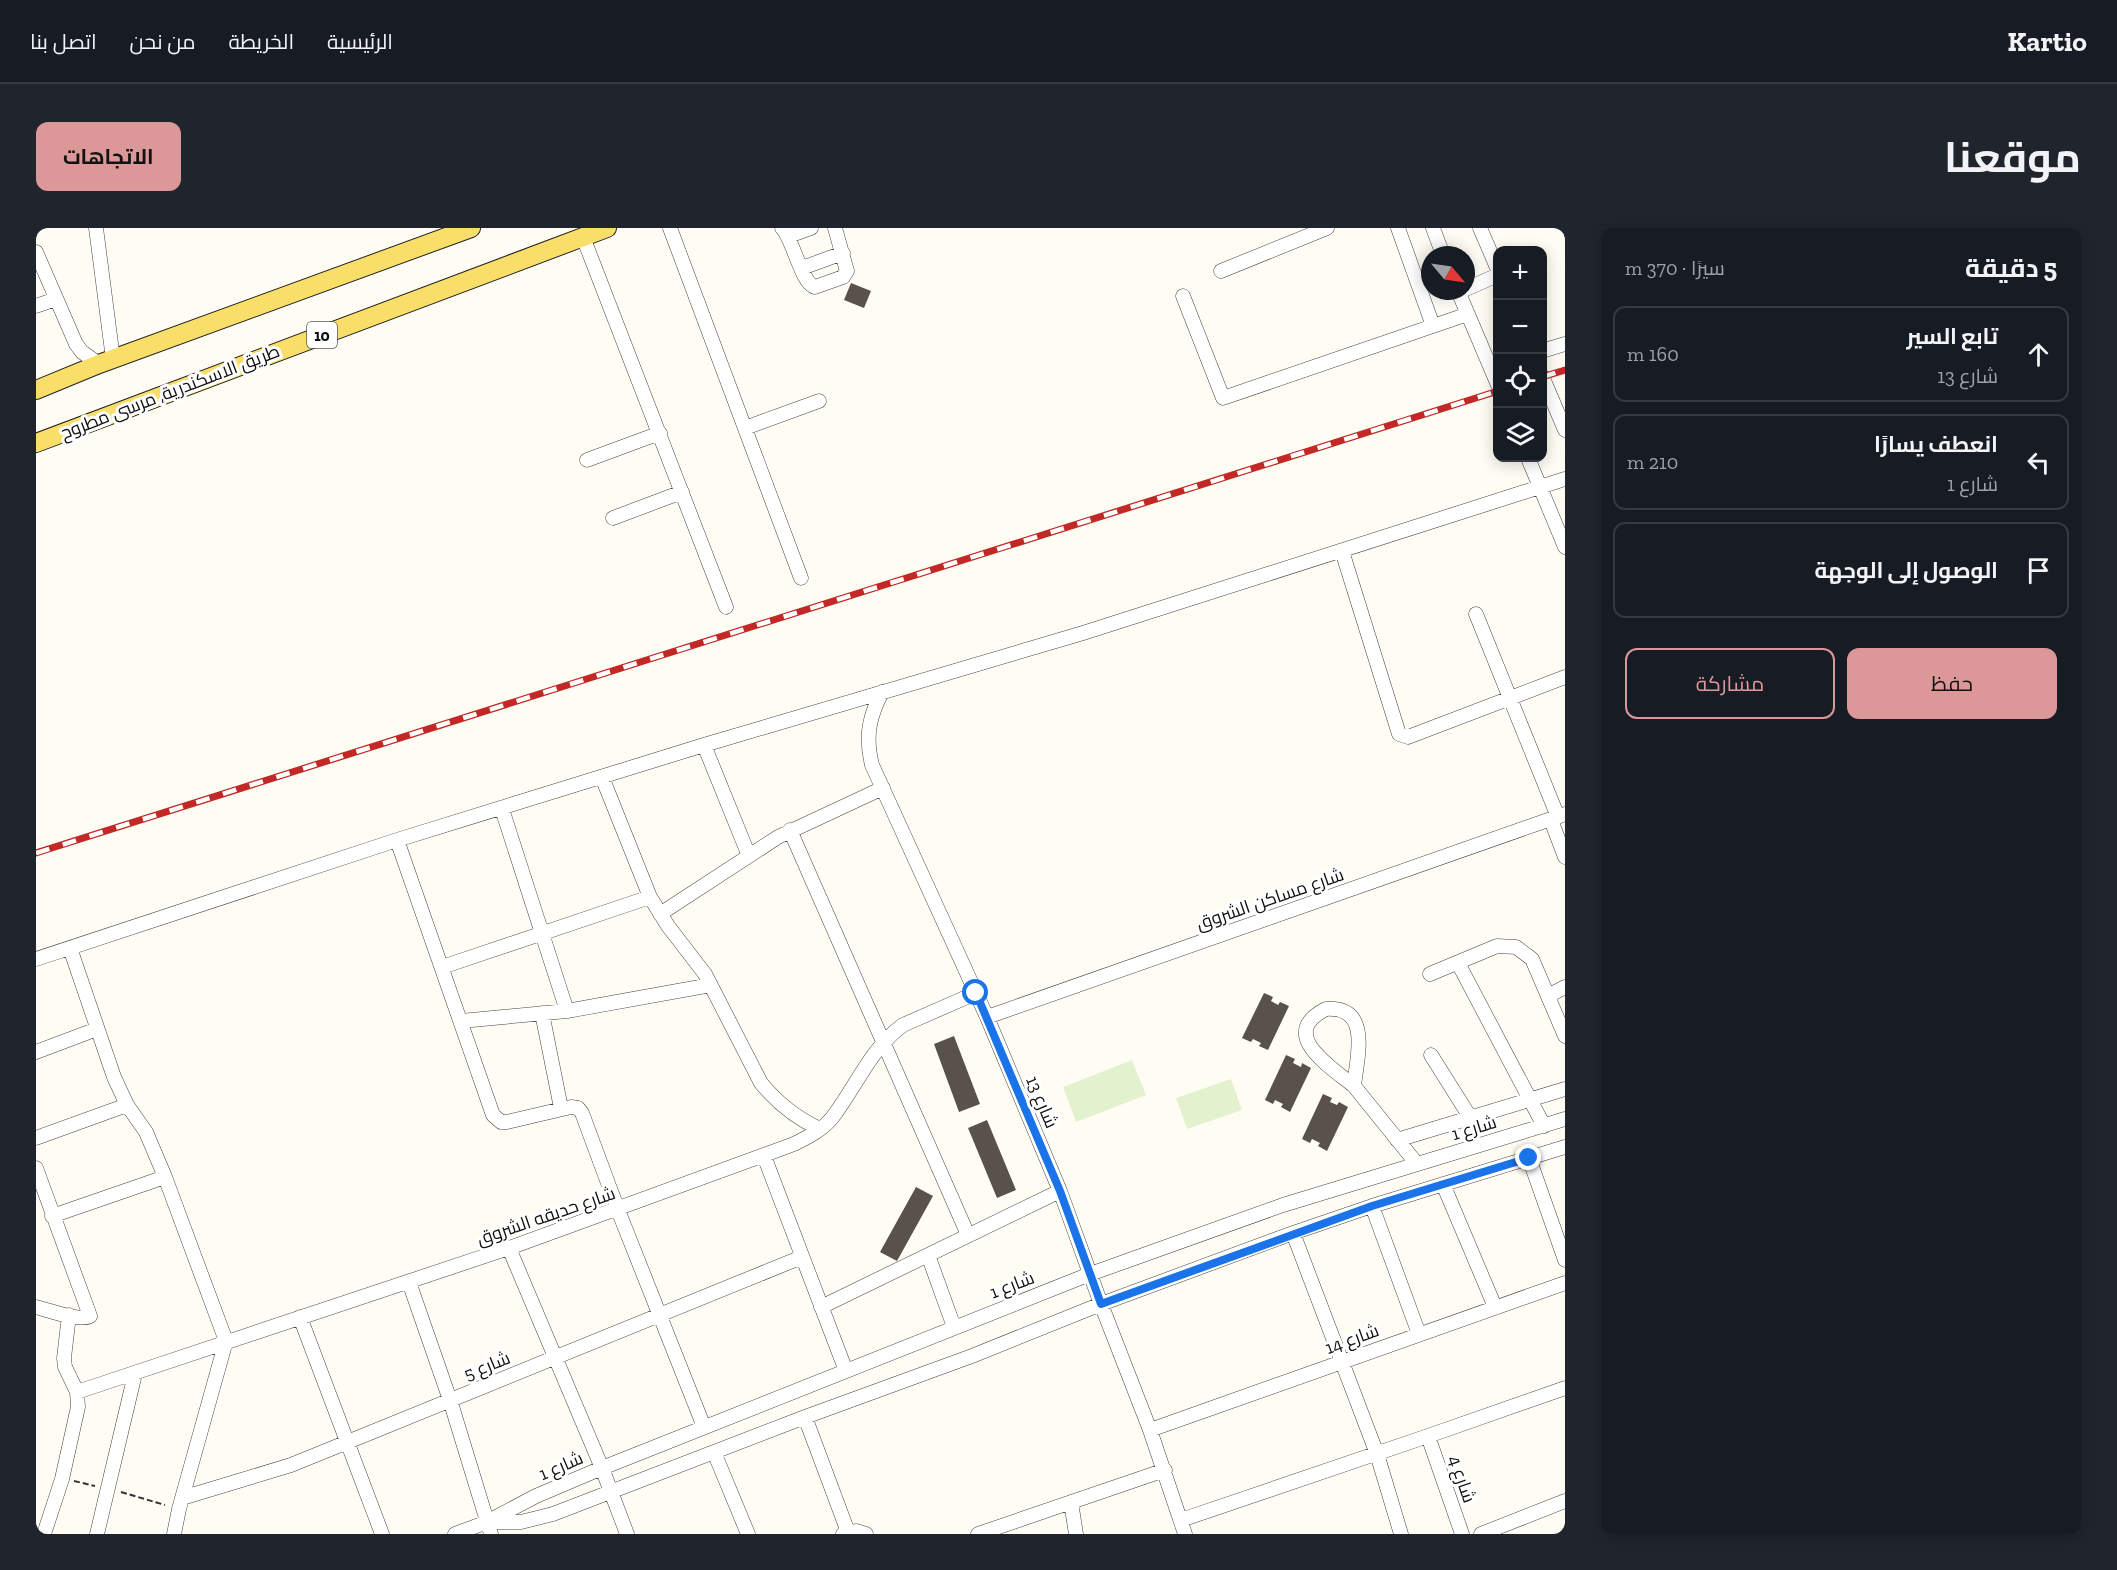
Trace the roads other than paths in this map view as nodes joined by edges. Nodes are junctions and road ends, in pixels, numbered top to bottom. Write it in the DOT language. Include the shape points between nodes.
graph roads {
  1 [pos="96,228"];
  2 [pos="471,228"];
  3 [pos="607,228"];
  4 [pos="670,228"];
  5 [pos="811,228"];
  6 [pos="835,228"];
  7 [pos="1327,228"];
  8 [pos="1398,228"];
  9 [pos="1433,228"];
  10 [pos="1480,228"];
  11 [pos="786,232"];
  12 [pos="583,237"];
  13 [pos="1440,246"];
  14 [pos="36,252"];
  15 [pos="843,253"];
  16 [pos="1493,260"];
  17 [pos="802,268"];
  18 [pos="1221,271"];
  19 [pos="41,275"];
  20 [pos="1493,277"];
  21 [pos="1475,285"];
  22 [pos="1183,296"];
  23 [pos="56,299"];
  24 [pos="1464,300"];
  25 [pos="36,306"];
  26 [pos="1468,314"];
  27 [pos="1433,326"];
  28 [pos="1565,344"];
  29 [pos="1547,349"];
  30 [pos="106,362"];
  31 [pos="1493,375"];
  32 [pos="1547,388"];
  33 [pos="36,390"];
  34 [pos="819,401"];
  35 [pos="745,428"];
  36 [pos="1565,430"];
  37 [pos="660,433"];
  38 [pos="36,443"];
  39 [pos="587,460"];
  40 [pos="1530,462"];
  41 [pos="1565,479"];
  42 [pos="1540,487"];
  43 [pos="682,492"];
  44 [pos="613,518"];
  45 [pos="1565,547"];
  46 [pos="1342,551"];
  47 [pos="801,578"];
  48 [pos="726,607"];
  49 [pos="1476,614"];
  50 [pos="1565,677"];
  51 [pos="882,692"];
  52 [pos="1510,698"];
  53 [pos="704,746"];
  54 [pos="602,777"];
  55 [pos="883,788"];
  56 [pos="501,809"];
  57 [pos="1558,817"];
  58 [pos="790,830"];
  59 [pos="397,840"];
  60 [pos="749,856"];
  61 [pos="1565,857"];
  62 [pos="650,897"];
  63 [pos="660,914"];
  64 [pos="542,933"];
  65 [pos="70,948"];
  66 [pos="36,959"];
  67 [pos="1458,963"];
  68 [pos="442,968"];
  69 [pos="1430,974"];
  70 [pos="711,985"];
  71 [pos="1565,987"];
  72 [pos="976,993"];
  73 [pos="1548,996"];
  74 [pos="567,1011"];
  75 [pos="542,1013"];
  76 [pos="987,1017"];
  77 [pos="461,1021"];
  78 [pos="97,1029"];
  79 [pos="1565,1036"];
  80 [pos="883,1042"];
  81 [pos="36,1052"];
  82 [pos="1431,1055"];
  83 [pos="1354,1086"];
  84 [pos="1565,1089"];
  85 [pos="1530,1100"];
  86 [pos="127,1105"];
  87 [pos="561,1108"];
  88 [pos="1470,1117"];
  89 [pos="1565,1119"];
  90 [pos="1544,1126"];
  91 [pos="820,1129"];
  92 [pos="36,1138"];
  93 [pos="1397,1140"];
  94 [pos="1565,1147"];
  95 [pos="764,1156"];
  96 [pos="1529,1158"];
  97 [pos="1417,1164"];
  98 [pos="36,1168"];
  99 [pos="165,1178"];
  100 [pos="1443,1184"];
  101 [pos="1060,1191"];
  102 [pos="1372,1206"];
  103 [pos="618,1210"];
  104 [pos="52,1216"];
  105 [pos="1293,1233"];
  106 [pos="968,1235"];
  107 [pos="509,1248"];
  108 [pos="928,1255"];
  109 [pos="802,1257"];
  110 [pos="1565,1260"];
  111 [pos="1090,1274"];
  112 [pos="409,1282"];
  113 [pos="1565,1283"];
  114 [pos="1101,1304"];
  115 [pos="36,1307"];
  116 [pos="821,1307"];
  117 [pos="1495,1307"];
  118 [pos="69,1315"];
  119 [pos="659,1315"];
  120 [pos="300,1317"];
  121 [pos="954,1327"];
  122 [pos="1419,1334"];
  123 [pos="226,1341"];
  124 [pos="555,1357"];
  125 [pos="1342,1362"];
  126 [pos="846,1371"];
  127 [pos="135,1374"];
  128 [pos="1565,1388"];
  129 [pos="77,1392"];
  130 [pos="450,1400"];
  131 [pos="805,1417"];
  132 [pos="704,1427"];
  133 [pos="1150,1430"];
  134 [pos="1428,1436"];
  135 [pos="347,1442"];
  136 [pos="714,1452"];
  137 [pos="1377,1454"];
  138 [pos="602,1468"];
  139 [pos="1165,1470"];
  140 [pos="610,1492"];
  141 [pos="182,1498"];
  142 [pos="1565,1501"];
  143 [pos="1071,1502"];
  144 [pos="1181,1520"];
  145 [pos="489,1528"];
  146 [pos="845,1533"];
  147 [pos="44,1534"];
  148 [pos="97,1534"];
  149 [pos="174,1534"];
  150 [pos="382,1534"];
  151 [pos="455,1534"];
  152 [pos="627,1534"];
  153 [pos="748,1534"];
  154 [pos="866,1534"];
  155 [pos="978,1534"];
  156 [pos="1076,1534"];
  157 [pos="1185,1534"];
  158 [pos="1401,1534"];
  159 [pos="1462,1534"];
  160 [pos="1480,1534"];
  1 -- 30 [label="street"];
  2 -- 30 [label="main road"];
  3 -- 12 [label="main road, طريق الاسكندرية, مرسى مطروح / 10"];
  4 -- 35 [label="street"];
  5 -- 11 [label="street"];
  6 -- 15 [label="street"];
  7 -- 18 [label="street"];
  8 -- 27 [label="street"];
  9 -- 13 [label="street"];
  10 -- 16 [label="street"];
  11 -- 17 [label="street"];
  12 -- 37 [label="street"];
  12 -- 38 [label="main road, طريق الاسكندرية, مرسى مطروح / 10"];
  14 -- 19 [label="street"];
  15 -- 17 [label="street"];
  15 -- 17 [label="street" via="847,268 843,277 813,287 807,283"];
  19 -- 23 [label="street"];
  20 -- 21 [label="street"];
  22 -- 27 [label="street" via="1223,398"];
  23 -- 25 [label="street"];
  23 -- 30 [label="street" via="82,352"];
  24 -- 26 [label="street"];
  26 -- 27 [label="street"];
  26 -- 31 [label="street"];
  28 -- 29 [label="street"];
  30 -- 33 [label="main road"];
  32 -- 36 [label="street"];
  34 -- 35 [label="street"];
  35 -- 47 [label="street"];
  37 -- 39 [label="street"];
  37 -- 43 [label="street"];
  40 -- 42 [label="street"];
  41 -- 42 [label="street"];
  42 -- 45 [label="street"];
  42 -- 46 [label="street"];
  43 -- 44 [label="street"];
  43 -- 48 [label="street"];
  46 -- 51 [label="street"];
  46 -- 52 [label="street" via="1399,734 1408,737"];
  49 -- 52 [label="street"];
  50 -- 52 [label="street"];
  51 -- 53 [label="street"];
  51 -- 55 [label="street, شارع 13" via="870,720 868,750"];
  52 -- 57 [label="street"];
  53 -- 54 [label="street"];
  53 -- 60 [label="street"];
  54 -- 56 [label="street"];
  54 -- 62 [label="street"];
  55 -- 58 [label="street"];
  55 -- 72 [label="street, شارع 13"];
  56 -- 59 [label="street"];
  56 -- 64 [label="street"];
  57 -- 61 [label="street"];
  57 -- 76 [label="street, شارع مساكن الشروق"];
  58 -- 60 [label="street"];
  58 -- 80 [label="street"];
  59 -- 65 [label="street"];
  59 -- 68 [label="street"];
  60 -- 63 [label="street"];
  62 -- 63 [label="street"];
  62 -- 64 [label="street"];
  63 -- 70 [label="street"];
  64 -- 68 [label="street"];
  64 -- 74 [label="street"];
  65 -- 66 [label="street"];
  65 -- 78 [label="street"];
  67 -- 69 [label="street"];
  67 -- 73 [label="street" via="1497,946 1516,947 1532,959"];
  67 -- 85 [label="street"];
  68 -- 77 [label="street"];
  70 -- 74 [label="street"];
  70 -- 91 [label="street" via="760,1083 787,1110"];
  71 -- 73 [label="street"];
  72 -- 76 [label="street, شارع 13"];
  72 -- 80 [label="street, شارع حديقه الشروق" via="903,1025"];
  73 -- 79 [label="street"];
  74 -- 75 [label="street"];
  75 -- 77 [label="street"];
  75 -- 87 [label="street"];
  76 -- 101 [label="street, شارع 13"];
  77 -- 87 [label="street" via="496,1118 507,1122"];
  78 -- 81 [label="street"];
  78 -- 86 [label="street"];
  80 -- 91 [label="street, شارع حديقه الشروق" via="831,1119"];
  80 -- 106 [label="street"];
  82 -- 88 [label="street"];
  83 -- 83 [label="street" via="1312,1052 1307,1042 1310,1022 1326,1009 1346,1012 1358,1028"];
  83 -- 93 [label="street"];
  84 -- 85 [label="street"];
  85 -- 88 [label="street"];
  85 -- 90 [label="street"];
  86 -- 92 [label="street"];
  86 -- 99 [label="street" via="146,1132"];
  87 -- 103 [label="street" via="578,1108 582,1113"];
  88 -- 93 [label="street"];
  89 -- 90 [label="street, شارع 1"];
  90 -- 97 [label="street, شارع 1"];
  91 -- 95 [label="street, شارع حديقه الشروق"];
  93 -- 97 [label="street"];
  94 -- 96 [label="street, شارع 1"];
  95 -- 103 [label="street, شارع حديقه الشروق"];
  95 -- 109 [label="street"];
  96 -- 100 [label="street, شارع 1"];
  96 -- 110 [label="street"];
  97 -- 111 [label="street, شارع 1" via="1283,1205"];
  98 -- 104 [label="street"];
  99 -- 104 [label="street"];
  99 -- 123 [label="street"];
  100 -- 102 [label="street, شارع 1"];
  100 -- 117 [label="street"];
  101 -- 106 [label="street"];
  101 -- 111 [label="street, شارع 13"];
  102 -- 105 [label="street, شارع 1"];
  102 -- 122 [label="street"];
  103 -- 107 [label="street, شارع حديقه الشروق"];
  103 -- 119 [label="street"];
  104 -- 118 [label="street" via="90,1316"];
  105 -- 114 [label="street, شارع 1"];
  105 -- 125 [label="street"];
  106 -- 108 [label="street"];
  107 -- 112 [label="street, شارع حديقه الشروق"];
  107 -- 124 [label="street"];
  108 -- 116 [label="street"];
  108 -- 121 [label="street"];
  109 -- 116 [label="street"];
  109 -- 119 [label="street, شارع 5"];
  111 -- 114 [label="street, شارع 13"];
  111 -- 121 [label="street, شارع 1"];
  112 -- 120 [label="street, شارع حديقه الشروق"];
  112 -- 130 [label="street"];
  113 -- 117 [label="street, شارع 14"];
  114 -- 131 [label="street, شارع 1"];
  114 -- 133 [label="street, شارع 13"];
  115 -- 118 [label="street"];
  116 -- 126 [label="street"];
  117 -- 122 [label="street, شارع 14"];
  118 -- 129 [label="street" via="65,1368"];
  119 -- 124 [label="street, شارع 5"];
  119 -- 132 [label="street"];
  120 -- 123 [label="street, شارع حديقه الشروق"];
  120 -- 135 [label="street"];
  121 -- 126 [label="street, شارع 1"];
  122 -- 125 [label="street, شارع 14"];
  123 -- 127 [label="street, شارع حديقه الشروق"];
  123 -- 141 [label="street"];
  124 -- 130 [label="street, شارع 5"];
  124 -- 138 [label="street"];
  125 -- 133 [label="street, شارع 14"];
  125 -- 137 [label="street"];
  126 -- 132 [label="street, شارع 1"];
  127 -- 129 [label="street, شارع حديقه الشروق"];
  127 -- 148 [label="street"];
  128 -- 134 [label="street"];
  129 -- 147 [label="street" via="78,1407 64,1468"];
  130 -- 135 [label="street, شارع 5"];
  130 -- 145 [label="street"];
  131 -- 136 [label="street, شارع 1"];
  131 -- 146 [label="street"];
  132 -- 138 [label="street, شارع 1"];
  133 -- 139 [label="street, شارع 13"];
  134 -- 137 [label="street"];
  134 -- 159 [label="street, شارع 4"];
  135 -- 141 [label="street, شارع 5" via="291,1465"];
  135 -- 150 [label="street"];
  136 -- 140 [label="street, شارع 1"];
  136 -- 153 [label="street"];
  137 -- 144 [label="street"];
  137 -- 158 [label="street"];
  138 -- 140 [label="street"];
  138 -- 145 [label="street, شارع 1" via="536,1496"];
  139 -- 143 [label="street"];
  139 -- 144 [label="street, شارع 13"];
  140 -- 145 [label="street, شارع 1" via="553,1514"];
  140 -- 152 [label="street"];
  141 -- 149 [label="street"];
  142 -- 160 [label="street"];
  143 -- 155 [label="street"];
  143 -- 156 [label="street"];
  144 -- 157 [label="street, شارع 13"];
  145 -- 151 [label="street, شارع 1"];
  146 -- 154 [label="street"];
}
